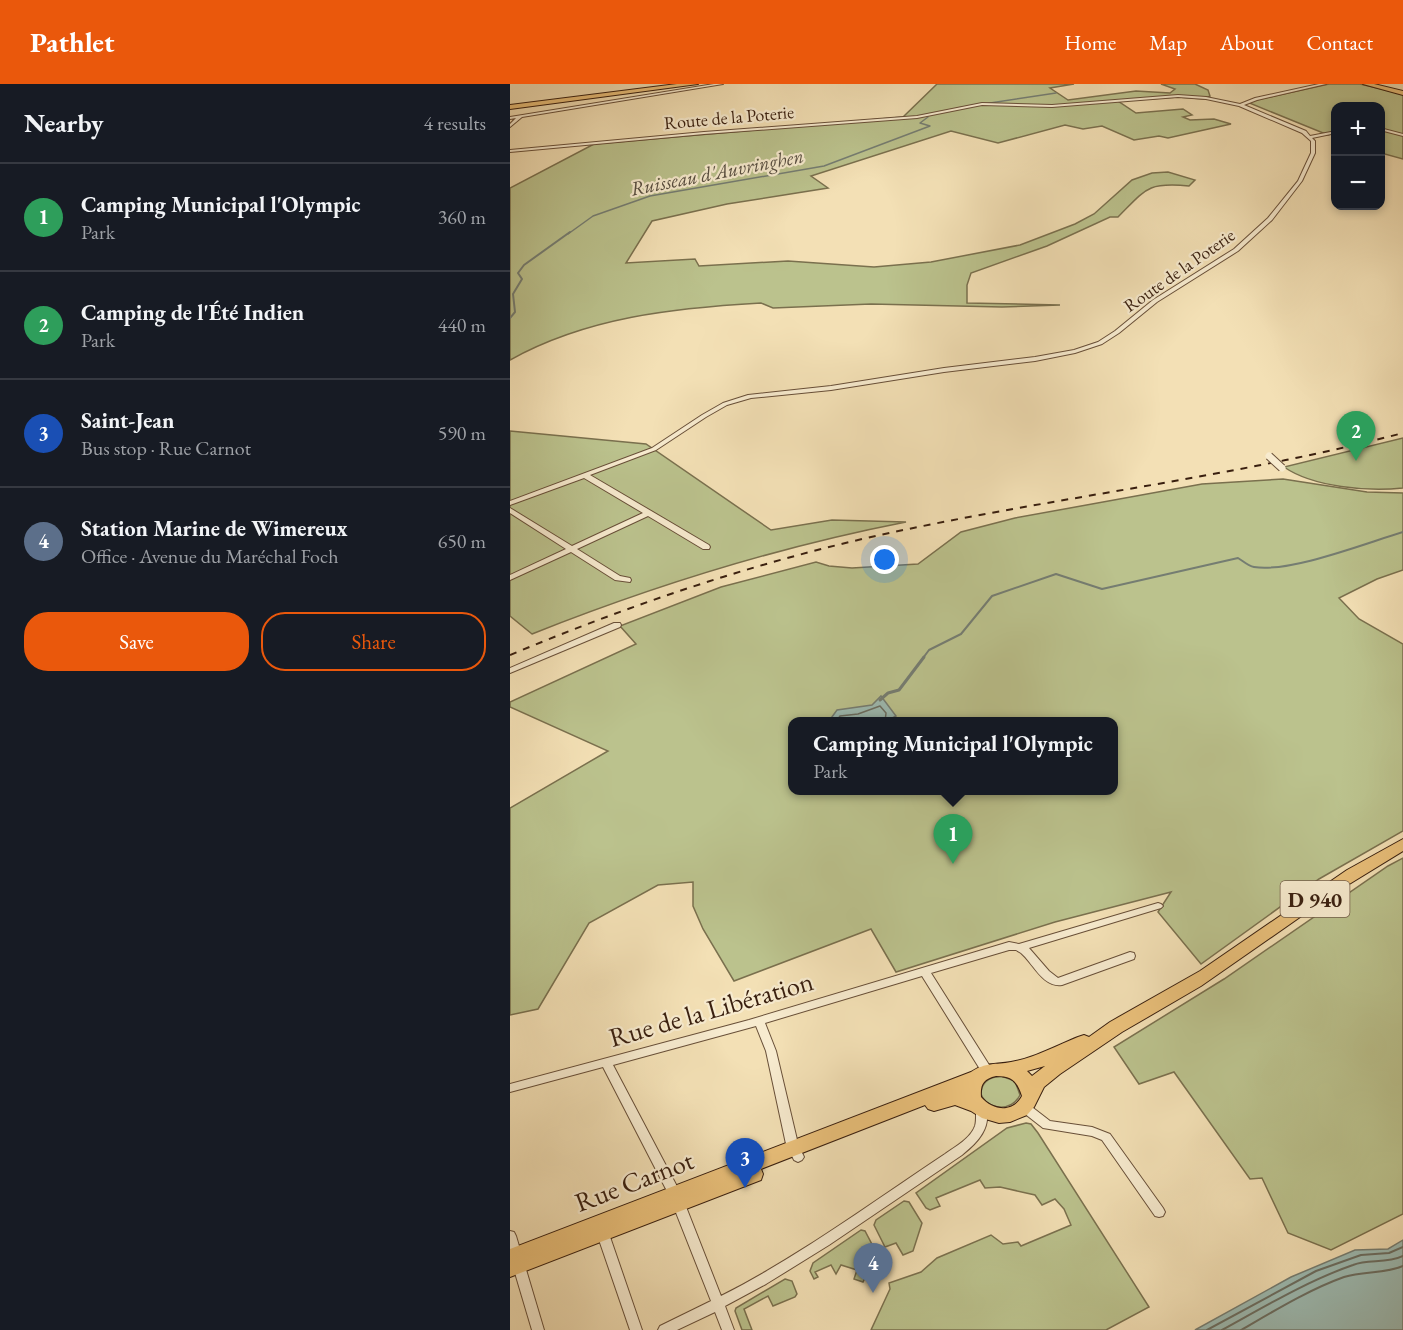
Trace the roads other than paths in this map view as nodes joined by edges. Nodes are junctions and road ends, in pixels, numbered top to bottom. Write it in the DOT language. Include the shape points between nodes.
graph roads {
  1 [pos="679,84"];
  2 [pos="694,84"];
  3 [pos="721,84"];
  4 [pos="1324,84"];
  5 [pos="1366,84"];
  6 [pos="1403,93"];
  7 [pos="1240,105"];
  8 [pos="510,106"];
  9 [pos="521,116"];
  10 [pos="510,118"];
  11 [pos="510,126"];
  12 [pos="1385,130"];
  13 [pos="1331,133"];
  14 [pos="1403,135"];
  15 [pos="1310,137"];
  16 [pos="510,152"];
  17 [pos="1269,456"];
  18 [pos="1282,468"];
  19 [pos="584,475"];
  20 [pos="510,503"];
  21 [pos="510,510"];
  22 [pos="648,513"];
  23 [pos="706,547"];
  24 [pos="572,549"];
  25 [pos="510,578"];
  26 [pos="627,580"];
  27 [pos="617,625"];
  28 [pos="510,671"];
  29 [pos="1403,844"];
  30 [pos="1158,906"];
  31 [pos="1021,947"];
  32 [pos="1130,956"];
  33 [pos="924,971"];
  34 [pos="759,1021"];
  35 [pos="1113,1029"];
  36 [pos="606,1062"];
  37 [pos="1008,1070"];
  38 [pos="982,1074"];
  39 [pos="510,1088"];
  40 [pos="1027,1100"];
  41 [pos="979,1108"];
  42 [pos="796,1153"];
  43 [pos="677,1199"];
  44 [pos="1159,1212"];
  45 [pos="601,1228"];
  46 [pos="510,1236"];
  47 [pos="513,1262"];
  48 [pos="718,1305"];
  49 [pos="538,1330"];
  50 [pos="636,1330"];
  51 [pos="664,1330"];
  52 [pos="728,1330"];
  1 -- 8 [label="highway"];
  2 -- 8 [label="highway"];
  3 -- 9 [label="street"];
  4 -- 7 [label="street"];
  5 -- 6 [label="main road"];
  7 -- 15 [label="street, Route de la Poterie"];
  7 -- 16 [label="street, Route de la Poterie" via="1185,96 1049,106 985,104 917,117"];
  9 -- 10 [label="street"];
  9 -- 11 [label="street"];
  12 -- 14 [label="street"];
  13 -- 15 [label="street"];
  15 -- 19 [label="street, Route de la Poterie" via="1314,148 1306,170 1270,219 1236,250 1148,305 1100,343 1029,360 750,396 704,416 658,447"];
  17 -- 18 [label="street, bridge"];
  19 -- 20 [label="street, Route de la Poterie"];
  19 -- 22 [label="street"];
  21 -- 24 [label="street"];
  22 -- 23 [label="street"];
  22 -- 24 [label="street"];
  24 -- 25 [label="street"];
  24 -- 26 [label="street"];
  27 -- 28 [label="street"];
  29 -- 35 [label="main road, D 940" via="1345,878 1198,980"];
  30 -- 31 [label="street, Rue de la Libération"];
  31 -- 32 [label="street" via="1048,978 1058,982"];
  31 -- 33 [label="street, Rue de la Libération" via="1005,946"];
  33 -- 34 [label="street, Rue de la Libération"];
  33 -- 38 [label="street"];
  34 -- 36 [label="street, Rue de la Libération"];
  34 -- 42 [label="street" via="771,1051"];
  35 -- 37 [label="main road, D 940"];
  35 -- 40 [label="main road, D 940" via="1046,1075"];
  36 -- 39 [label="street, Rue de la Libération"];
  36 -- 43 [label="street"];
  37 -- 38 [label="main road"];
  37 -- 40 [label="main road" via="1025,1080"];
  38 -- 41 [label="main road" via="971,1092"];
  38 -- 42 [label="main road, Rue Carnot"];
  40 -- 41 [label="main road" via="1015,1113 1004,1116"];
  40 -- 44 [label="street" via="1047,1125 1106,1137"];
  41 -- 42 [label="main road, Rue Carnot" via="960,1099 946,1100"];
  41 -- 48 [label="street" via="978,1130 961,1148 810,1253"];
  42 -- 43 [label="main road, Rue Carnot"];
  43 -- 45 [label="main road, Rue Carnot"];
  43 -- 48 [label="street"];
  45 -- 47 [label="main road, Rue Carnot"];
  45 -- 50 [label="street"];
  46 -- 47 [label="street"];
  47 -- 49 [label="street"];
  48 -- 51 [label="street"];
  48 -- 52 [label="street"];
}
